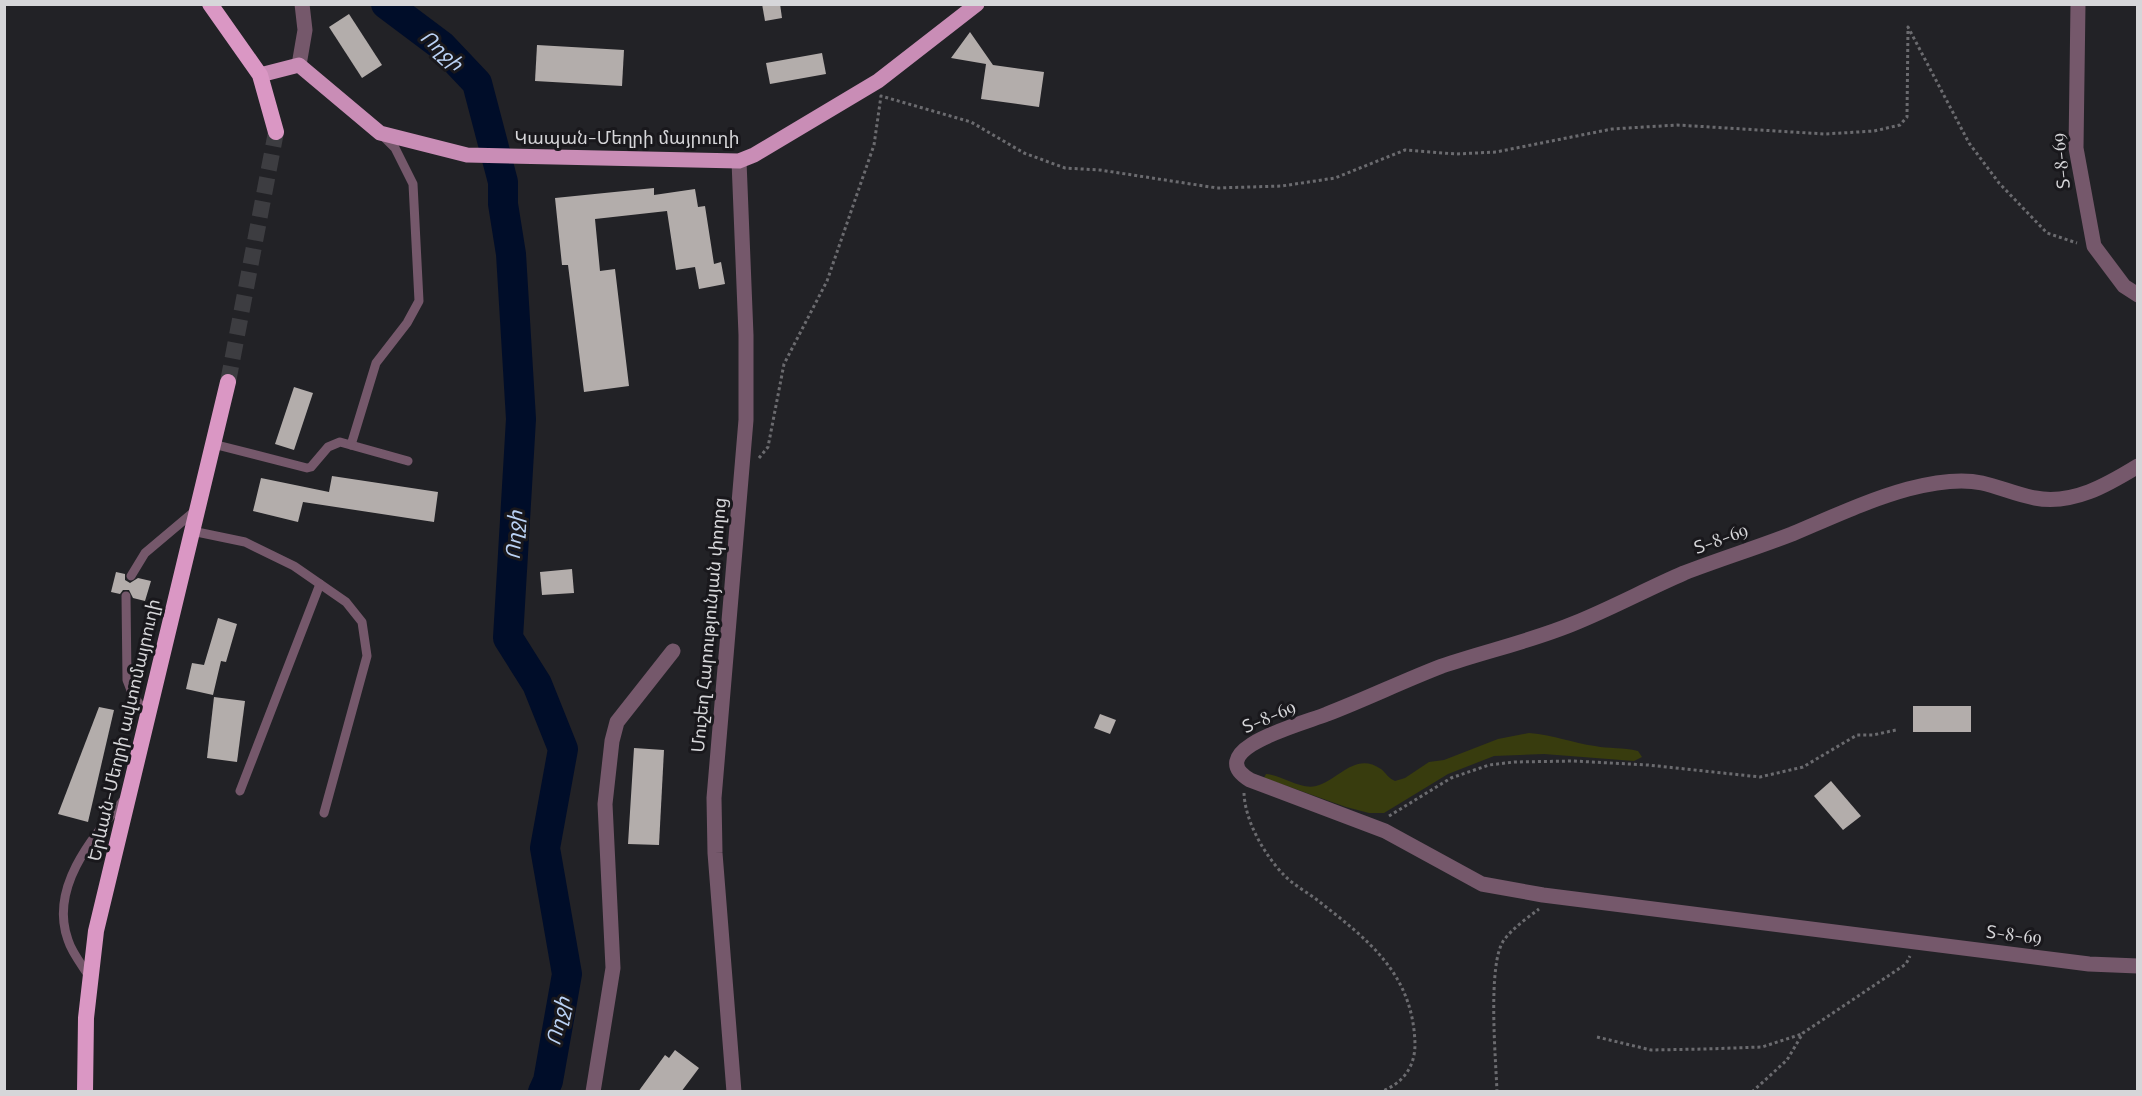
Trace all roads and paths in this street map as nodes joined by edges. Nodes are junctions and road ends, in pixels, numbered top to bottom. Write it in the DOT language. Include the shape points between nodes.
graph roads {
  1 [pos="210,4"];
  2 [pos="302,4"];
  3 [pos="977,4"];
  4 [pos="2078,4"];
  5 [pos="299,65"];
  6 [pos="260,75"];
  7 [pos="276,132"];
  8 [pos="380,133"];
  9 [pos="739,161"];
  10 [pos="2094,246"];
  11 [pos="2138,295"];
  12 [pos="228,381"];
  13 [pos="213,444"];
  14 [pos="351,445"];
  15 [pos="408,461"];
  16 [pos="2138,466"];
  17 [pos="742,480"];
  18 [pos="197,509"];
  19 [pos="192,531"];
  20 [pos="131,576"];
  21 [pos="320,584"];
  22 [pos="126,596"];
  23 [pos="674,651"];
  24 [pos="148,717"];
  25 [pos="1896,730"];
  26 [pos="1250,780"];
  27 [pos="240,791"];
  28 [pos="129,795"];
  29 [pos="324,813"];
  30 [pos="1372,826"];
  31 [pos="1554,897"];
  32 [pos="1918,943"];
  33 [pos="2138,966"];
  34 [pos="91,978"];
  35 [pos="1803,1033"];
  36 [pos="1598,1037"];
  37 [pos="85,1092"];
  38 [pos="593,1092"];
  39 [pos="734,1092"];
  40 [pos="1380,1092"];
  41 [pos="1497,1092"];
  42 [pos="1752,1092"];
  1 -- 6 [label="highway"];
  2 -- 5 [label="street" via="305,30"];
  3 -- 9 [label="main road, Կապան-Մեղրի մայրուղի" via="878,81"];
  4 -- 10 [label="street, Տ-8-69 / Տ-8-69" via="2076,148"];
  5 -- 6 [label="main road"];
  5 -- 8 [label="main road, Կապան-Մեղրի մայրուղի"];
  6 -- 7 [label="highway"];
  8 -- 9 [label="main road, Կապան-Մեղրի մայրուղի" via="467,155"];
  8 -- 14 [label="lane" via="395,148 413,183 419,301 408,324 376,363"];
  9 -- 17 [label="street, Մուշեղ Հարությունյան փողոց" via="746,335"];
  10 -- 11 [label="street, Տ-8-69 / Տ-8-69" via="2124,286"];
  10 -- 17 [label="path" via="2047,233 1999,183 1970,142 1908,27 1907,117 1900,125 1824,134 1677,125 1612,129 1496,152 1405,150 1335,178 1282,186 1218,188 1065,168 1024,153 971,122 881,96 874,145 827,281 784,364 768,447"];
  12 -- 13 [label="highway, Երևան-Մեղրի ավտոմայրուղի"];
  13 -- 14 [label="lane" via="307,468 334,443"];
  13 -- 18 [label="highway, Երևան-Մեղրի ավտոմայրուղի"];
  14 -- 15 [label="lane"];
  16 -- 26 [label="street, Տ-8-69 / Տ-8-69" via="2107,485 2065,498 2036,499 1979,482 1946,482 1869,501 1777,540 1681,574 1577,622 1443,666 1253,741 1242,750 1237,765 1240,775"];
  17 -- 39 [label="street, Մուշեղ Հարությունյան փողոց" via="714,798"];
  18 -- 19 [label="highway, Երևան-Մեղրի ավտոմայրուղի"];
  18 -- 20 [label="lane" via="145,553"];
  19 -- 21 [label="lane" via="245,542 294,566"];
  19 -- 24 [label="highway, Երևան-Մեղրի ավտոմայրուղի"];
  21 -- 27 [label="lane"];
  21 -- 29 [label="lane" via="346,602 362,622 368,656"];
  22 -- 24 [label="lane" via="127,680"];
  23 -- 38 [label="street, Մուշեղ Հարությունյան փողոց" via="617,722 612,741 605,804 614,968"];
  24 -- 28 [label="highway, Երևան-Մեղրի ավտոմայրուղի"];
  25 -- 30 [label="path" via="1857,735 1803,767 1760,777 1573,761 1489,765 1451,778"];
  26 -- 30 [label="street, Տ-8-69 / Տ-8-69"];
  26 -- 40 [label="path" via="1244,794 1252,828 1283,874 1374,948 1396,974 1407,997 1415,1053 1407,1076"];
  28 -- 34 [label="highway, Երևան-Մեղրի ավտոմայրուղի" via="96,931"];
  28 -- 34 [label="lane" via="93,837 68,883 63,912 68,943"];
  30 -- 31 [label="street, Տ-8-69 / Տ-8-69" via="1482,884"];
  31 -- 32 [label="street, Տ-8-69 / Տ-8-69"];
  31 -- 41 [label="path" via="1503,941 1497,963 1493,1017"];
  32 -- 33 [label="street, Տ-8-69 / Տ-8-69" via="2089,964"];
  32 -- 35 [label="path" via="1906,964"];
  34 -- 37 [label="highway, Երևան-Մեղրի ավտոմայրուղի"];
  35 -- 36 [label="path" via="1762,1047 1705,1049 1651,1050"];
  35 -- 42 [label="path" via="1786,1060"];
}
